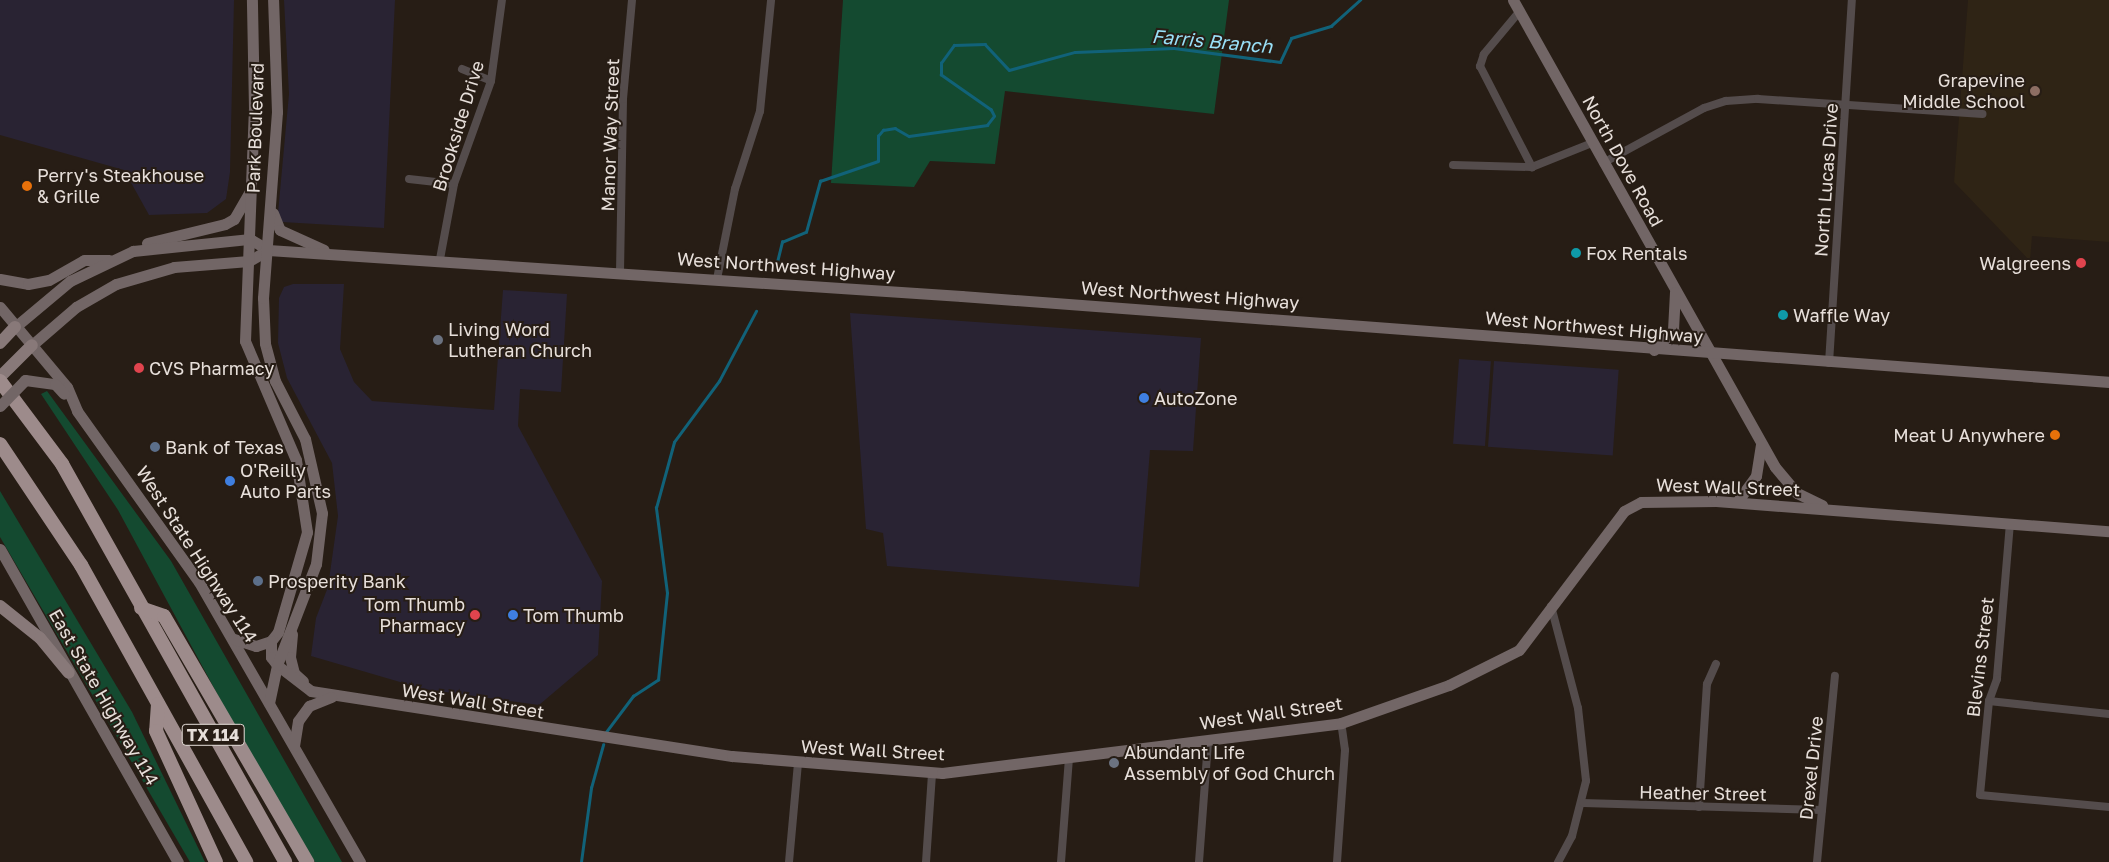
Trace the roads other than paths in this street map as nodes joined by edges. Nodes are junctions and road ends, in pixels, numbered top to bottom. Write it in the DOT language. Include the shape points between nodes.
graph roads {
  1 [pos="502,0"];
  2 [pos="632,0"];
  3 [pos="771,0"];
  4 [pos="1513,0"];
  5 [pos="1852,0"];
  6 [pos="252,1"];
  7 [pos="273,1"];
  8 [pos="1520,12"];
  9 [pos="462,69"];
  10 [pos="491,81"];
  11 [pos="1846,103"];
  12 [pos="1982,114"];
  13 [pos="1592,143"];
  14 [pos="1603,163"];
  15 [pos="1453,165"];
  16 [pos="1532,167"];
  17 [pos="410,179"];
  18 [pos="252,184"];
  19 [pos="454,184"];
  20 [pos="272,185"];
  21 [pos="250,250"];
  22 [pos="133,251"];
  23 [pos="328,252"];
  24 [pos="268,253"];
  25 [pos="440,259"];
  26 [pos="111,260"];
  27 [pos="620,272"];
  28 [pos="0,279"];
  29 [pos="717,279"];
  30 [pos="1675,288"];
  31 [pos="0,306"];
  32 [pos="15,327"];
  33 [pos="3,340"];
  34 [pos="32,345"];
  35 [pos="1654,350"];
  36 [pos="1717,359"];
  37 [pos="1829,362"];
  38 [pos="0,379"];
  39 [pos="2109,382"];
  40 [pos="276,384"];
  41 [pos="264,389"];
  42 [pos="69,399"];
  43 [pos="0,406"];
  44 [pos="1760,439"];
  45 [pos="0,444"];
  46 [pos="312,461"];
  47 [pos="298,465"];
  48 [pos="1737,502"];
  49 [pos="1833,510"];
  50 [pos="2010,523"];
  51 [pos="2109,531"];
  52 [pos="307,532"];
  53 [pos="320,534"];
  54 [pos="0,549"];
  55 [pos="0,606"];
  56 [pos="1551,606"];
  57 [pos="141,608"];
  58 [pos="292,624"];
  59 [pos="234,639"];
  60 [pos="271,641"];
  61 [pos="1716,664"];
  62 [pos="277,665"];
  63 [pos="69,673"];
  64 [pos="1835,676"];
  65 [pos="360,699"];
  66 [pos="1989,701"];
  67 [pos="158,703"];
  68 [pos="269,703"];
  69 [pos="2109,714"];
  70 [pos="1341,722"];
  71 [pos="1208,740"];
  72 [pos="294,746"];
  73 [pos="1069,760"];
  74 [pos="798,764"];
  75 [pos="932,773"];
  76 [pos="1583,803"];
  77 [pos="2109,806"];
  78 [pos="1699,807"];
  79 [pos="1822,810"];
  80 [pos="178,862"];
  81 [pos="216,862"];
  82 [pos="246,862"];
  83 [pos="285,862"];
  84 [pos="307,862"];
  85 [pos="360,862"];
  86 [pos="789,862"];
  87 [pos="926,862"];
  88 [pos="1061,862"];
  89 [pos="1199,862"];
  90 [pos="1337,862"];
  91 [pos="1558,862"];
  92 [pos="1817,862"];
  1 -- 10 [label="street, Brookside Drive"];
  2 -- 27 [label="street, Manor Way Street" via="623,99"];
  3 -- 29 [label="street" via="760,111 735,189"];
  4 -- 8 [label="main road, North Dove Road"];
  5 -- 11 [label="street, North Lucas Drive"];
  6 -- 7 [label="main road"];
  6 -- 18 [label="main road, Park Boulevard"];
  7 -- 20 [label="main road, Park Boulevard" via="277,112"];
  8 -- 13 [label="main road, North Dove Road"];
  8 -- 16 [label="street" via="1484,54 1480,66"];
  9 -- 10 [label="street"];
  10 -- 19 [label="street, Brookside Drive"];
  11 -- 12 [label="street"];
  11 -- 14 [label="street" via="1726,101 1704,108"];
  11 -- 37 [label="street, North Lucas Drive"];
  13 -- 14 [label="main road, North Dove Road"];
  13 -- 16 [label="street"];
  14 -- 30 [label="main road, North Dove Road"];
  15 -- 16 [label="street"];
  17 -- 19 [label="street"];
  18 -- 21 [label="main road, Park Boulevard"];
  18 -- 22 [label="main road" via="241,208 225,224 156,238"];
  19 -- 25 [label="street, Brookside Drive"];
  20 -- 23 [label="main road" via="277,226"];
  20 -- 24 [label="main road, Park Boulevard"];
  21 -- 22 [label="main road"];
  21 -- 24 [label="main road, West Northwest Highway"];
  21 -- 24 [label="main road"];
  21 -- 34 [label="main road" via="116,284 76,307"];
  21 -- 41 [label="main road, Park Boulevard" via="245,341"];
  22 -- 26 [label="main road"];
  23 -- 24 [label="main road, West Northwest Highway"];
  23 -- 25 [label="main road, West Northwest Highway"];
  24 -- 40 [label="main road, Park Boulevard" via="264,329"];
  25 -- 27 [label="main road, West Northwest Highway"];
  26 -- 28 [label="main road" via="84,260 49,280 28,284"];
  26 -- 32 [label="main road" via="70,281"];
  27 -- 29 [label="main road, West Northwest Highway"];
  29 -- 35 [label="main road, West Northwest Highway"];
  30 -- 35 [label="main road" via="1677,317 1673,330"];
  30 -- 36 [label="main road, North Dove Road"];
  31 -- 32 [label="main road, West State Highway 114"];
  32 -- 33 [label="main road"];
  32 -- 34 [label="main road, West State Highway 114"];
  34 -- 38 [label="main road"];
  34 -- 42 [label="main road, West State Highway 114" via="68,386"];
  35 -- 36 [label="main road, West Northwest Highway"];
  36 -- 37 [label="main road, West Northwest Highway"];
  36 -- 44 [label="main road, North Dove Road"];
  37 -- 39 [label="main road, West Northwest Highway"];
  38 -- 57 [label="highway, TX 114" via="62,464"];
  40 -- 41 [label="main road"];
  40 -- 46 [label="main road, Park Boulevard"];
  41 -- 47 [label="main road, Park Boulevard"];
  42 -- 43 [label="main road, bridge" via="55,384 25,380"];
  42 -- 59 [label="main road, West State Highway 114" via="177,550"];
  44 -- 48 [label="main road" via="1756,476"];
  44 -- 49 [label="main road, North Dove Road" via="1797,492"];
  45 -- 67 [label="highway, TX 114" via="60,529"];
  46 -- 47 [label="main road"];
  46 -- 53 [label="main road, Park Boulevard" via="321,498"];
  47 -- 52 [label="main road, Park Boulevard"];
  48 -- 49 [label="main road, West Wall Street"];
  48 -- 56 [label="main road, West Wall Street" via="1654,500 1624,511"];
  49 -- 50 [label="main road, West Wall Street"];
  50 -- 51 [label="main road, West Wall Street"];
  50 -- 66 [label="street, Blevins Street" via="1996,679"];
  52 -- 53 [label="main road"];
  52 -- 60 [label="main road" via="291,598"];
  53 -- 58 [label="main road, Park Boulevard" via="316,564"];
  54 -- 63 [label="main road, East State Highway 114"];
  55 -- 63 [label="main road" via="40,638"];
  56 -- 70 [label="main road, West Wall Street" via="1518,650 1449,685"];
  56 -- 76 [label="street" via="1578,708 1585,762"];
  57 -- 83 [label="highway, TX 114"];
  57 -- 84 [label="highway" via="164,616"];
  58 -- 62 [label="main road, Park Boulevard"];
  58 -- 65 [label="main road" via="290,657 300,680"];
  59 -- 60 [label="main road" via="256,646"];
  59 -- 68 [label="main road, West State Highway 114"];
  60 -- 62 [label="main road" via="271,658"];
  61 -- 78 [label="street" via="1707,684"];
  62 -- 65 [label="main road" via="311,691"];
  62 -- 68 [label="main road, Park Boulevard"];
  63 -- 80 [label="main road, East State Highway 114"];
  64 -- 79 [label="street, Drexel Drive"];
  65 -- 72 [label="main road" via="318,700 298,721"];
  65 -- 74 [label="main road, West Wall Street" via="548,731"];
  66 -- 69 [label="street"];
  66 -- 77 [label="street, Blevins Street" via="1980,796"];
  67 -- 81 [label="highway" via="156,731"];
  67 -- 82 [label="highway, TX 114"];
  68 -- 72 [label="main road, West State Highway 114"];
  70 -- 71 [label="main road, West Wall Street"];
  70 -- 90 [label="street" via="1344,750"];
  71 -- 73 [label="main road, West Wall Street"];
  71 -- 89 [label="street"];
  72 -- 85 [label="main road, West State Highway 114"];
  73 -- 75 [label="main road, West Wall Street"];
  73 -- 88 [label="street"];
  74 -- 75 [label="main road, West Wall Street"];
  74 -- 86 [label="street"];
  75 -- 87 [label="street"];
  76 -- 78 [label="street, Heather Street"];
  76 -- 91 [label="street"];
  78 -- 79 [label="street, Heather Street"];
  79 -- 92 [label="street, Drexel Drive"];
}
